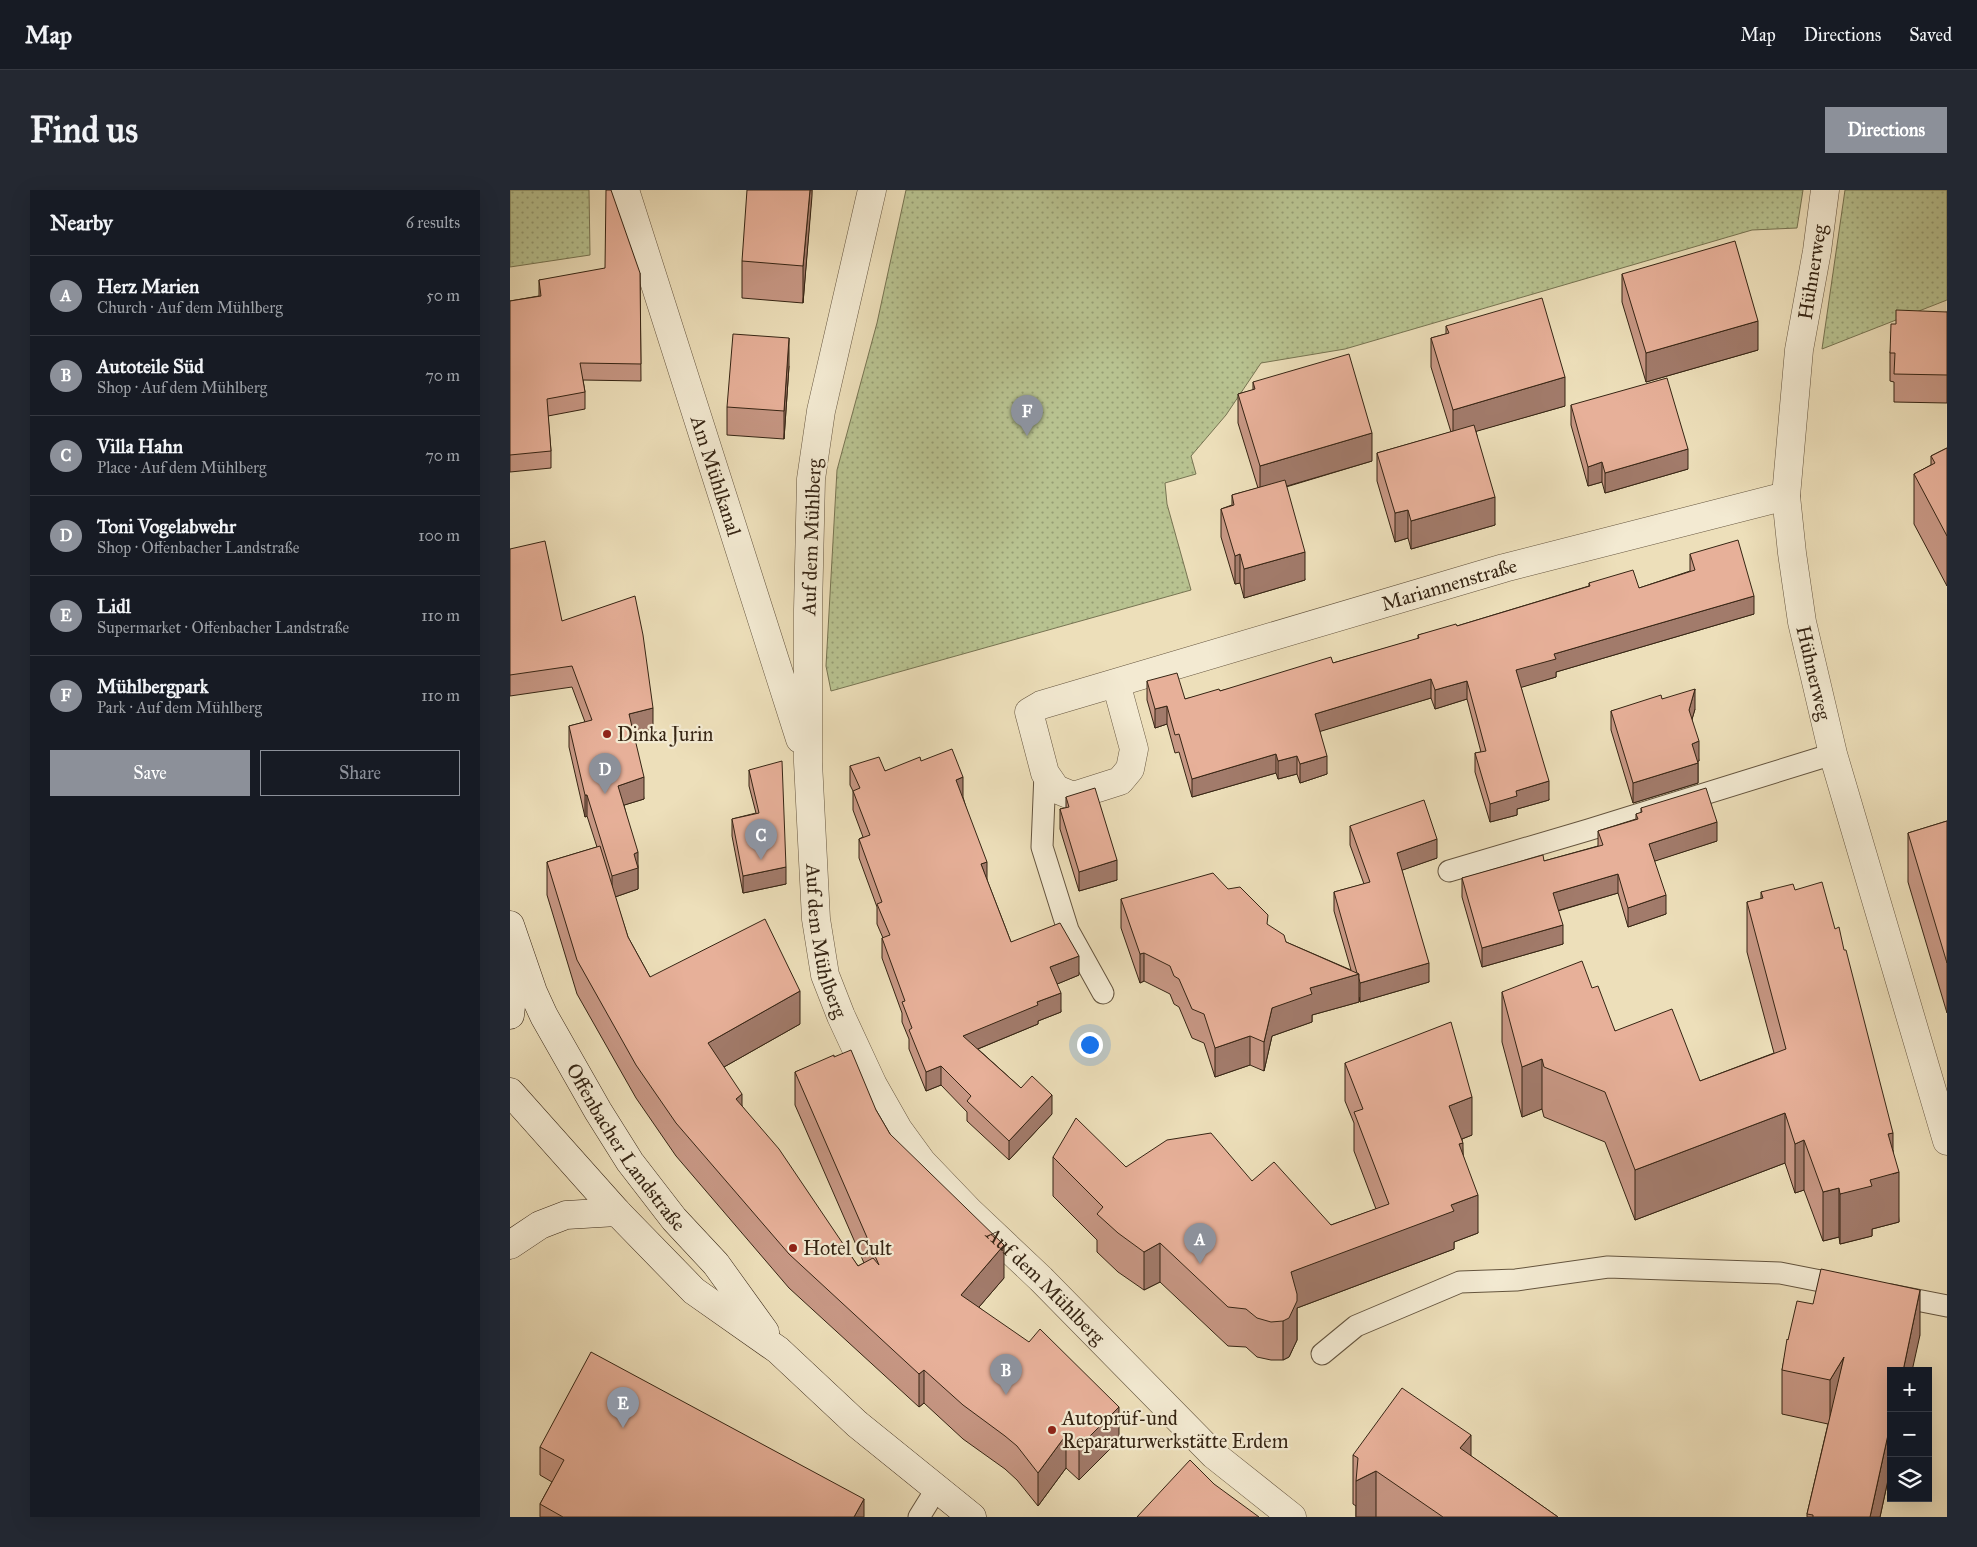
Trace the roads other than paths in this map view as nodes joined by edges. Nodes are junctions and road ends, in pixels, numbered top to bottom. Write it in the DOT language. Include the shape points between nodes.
graph roads {
  1 [pos="625,190"];
  2 [pos="872,190"];
  3 [pos="1825,190"];
  4 [pos="1786,496"];
  5 [pos="1116,683"];
  6 [pos="1832,754"];
  7 [pos="808,762"];
  8 [pos="1045,773"];
  9 [pos="1449,871"];
  10 [pos="514,935"];
  11 [pos="1103,993"];
  12 [pos="510,1015"];
  13 [pos="510,1092"];
  14 [pos="1947,1142"];
  15 [pos="618,1212"];
  16 [pos="510,1246"];
  17 [pos="1947,1306"];
  18 [pos="778,1350"];
  19 [pos="1322,1354"];
  20 [pos="937,1488"];
  21 [pos="919,1517"];
  22 [pos="972,1517"];
  23 [pos="1292,1517"];
  1 -- 7 [label="street, Am Mühlkanal"];
  2 -- 7 [label="street, Auf dem Mühlberg" via="821,411 811,480"];
  3 -- 4 [label="street, Hühnerweg" via="1799,350"];
  4 -- 5 [label="street, Mariannenstraße" via="1504,568"];
  4 -- 6 [label="street, Hühnerweg" via="1802,622"];
  5 -- 8 [label="street, Mariannenstraße" via="1041,705 1029,712"];
  5 -- 8 [label="street, Mariannenstraße" via="1134,749 1130,769 1120,781 1073,796 1056,789"];
  6 -- 9 [label="lane"];
  6 -- 14 [label="street, Hühnerweg"];
  7 -- 23 [label="street, Auf dem Mühlberg" via="816,919 825,975 873,1085 898,1129 922,1162 969,1211 1042,1279 1214,1455"];
  8 -- 11 [label="lane" via="1042,847 1068,930"];
  10 -- 12 [label="street"];
  10 -- 18 [label="street, Offenbacher Landstraße" via="544,1016 630,1162 674,1219 716,1264"];
  13 -- 15 [label="street, Offenbacher Landstraße"];
  15 -- 16 [label="street" via="566,1215 540,1225"];
  15 -- 18 [label="street, Offenbacher Landstraße" via="694,1291"];
  17 -- 19 [label="lane" via="1780,1273 1608,1267 1516,1280 1460,1282 1356,1326"];
  18 -- 20 [label="street, Offenbacher Landstraße" via="857,1424"];
  20 -- 21 [label="lane"];
  20 -- 22 [label="street, Offenbacher Landstraße"];
}
